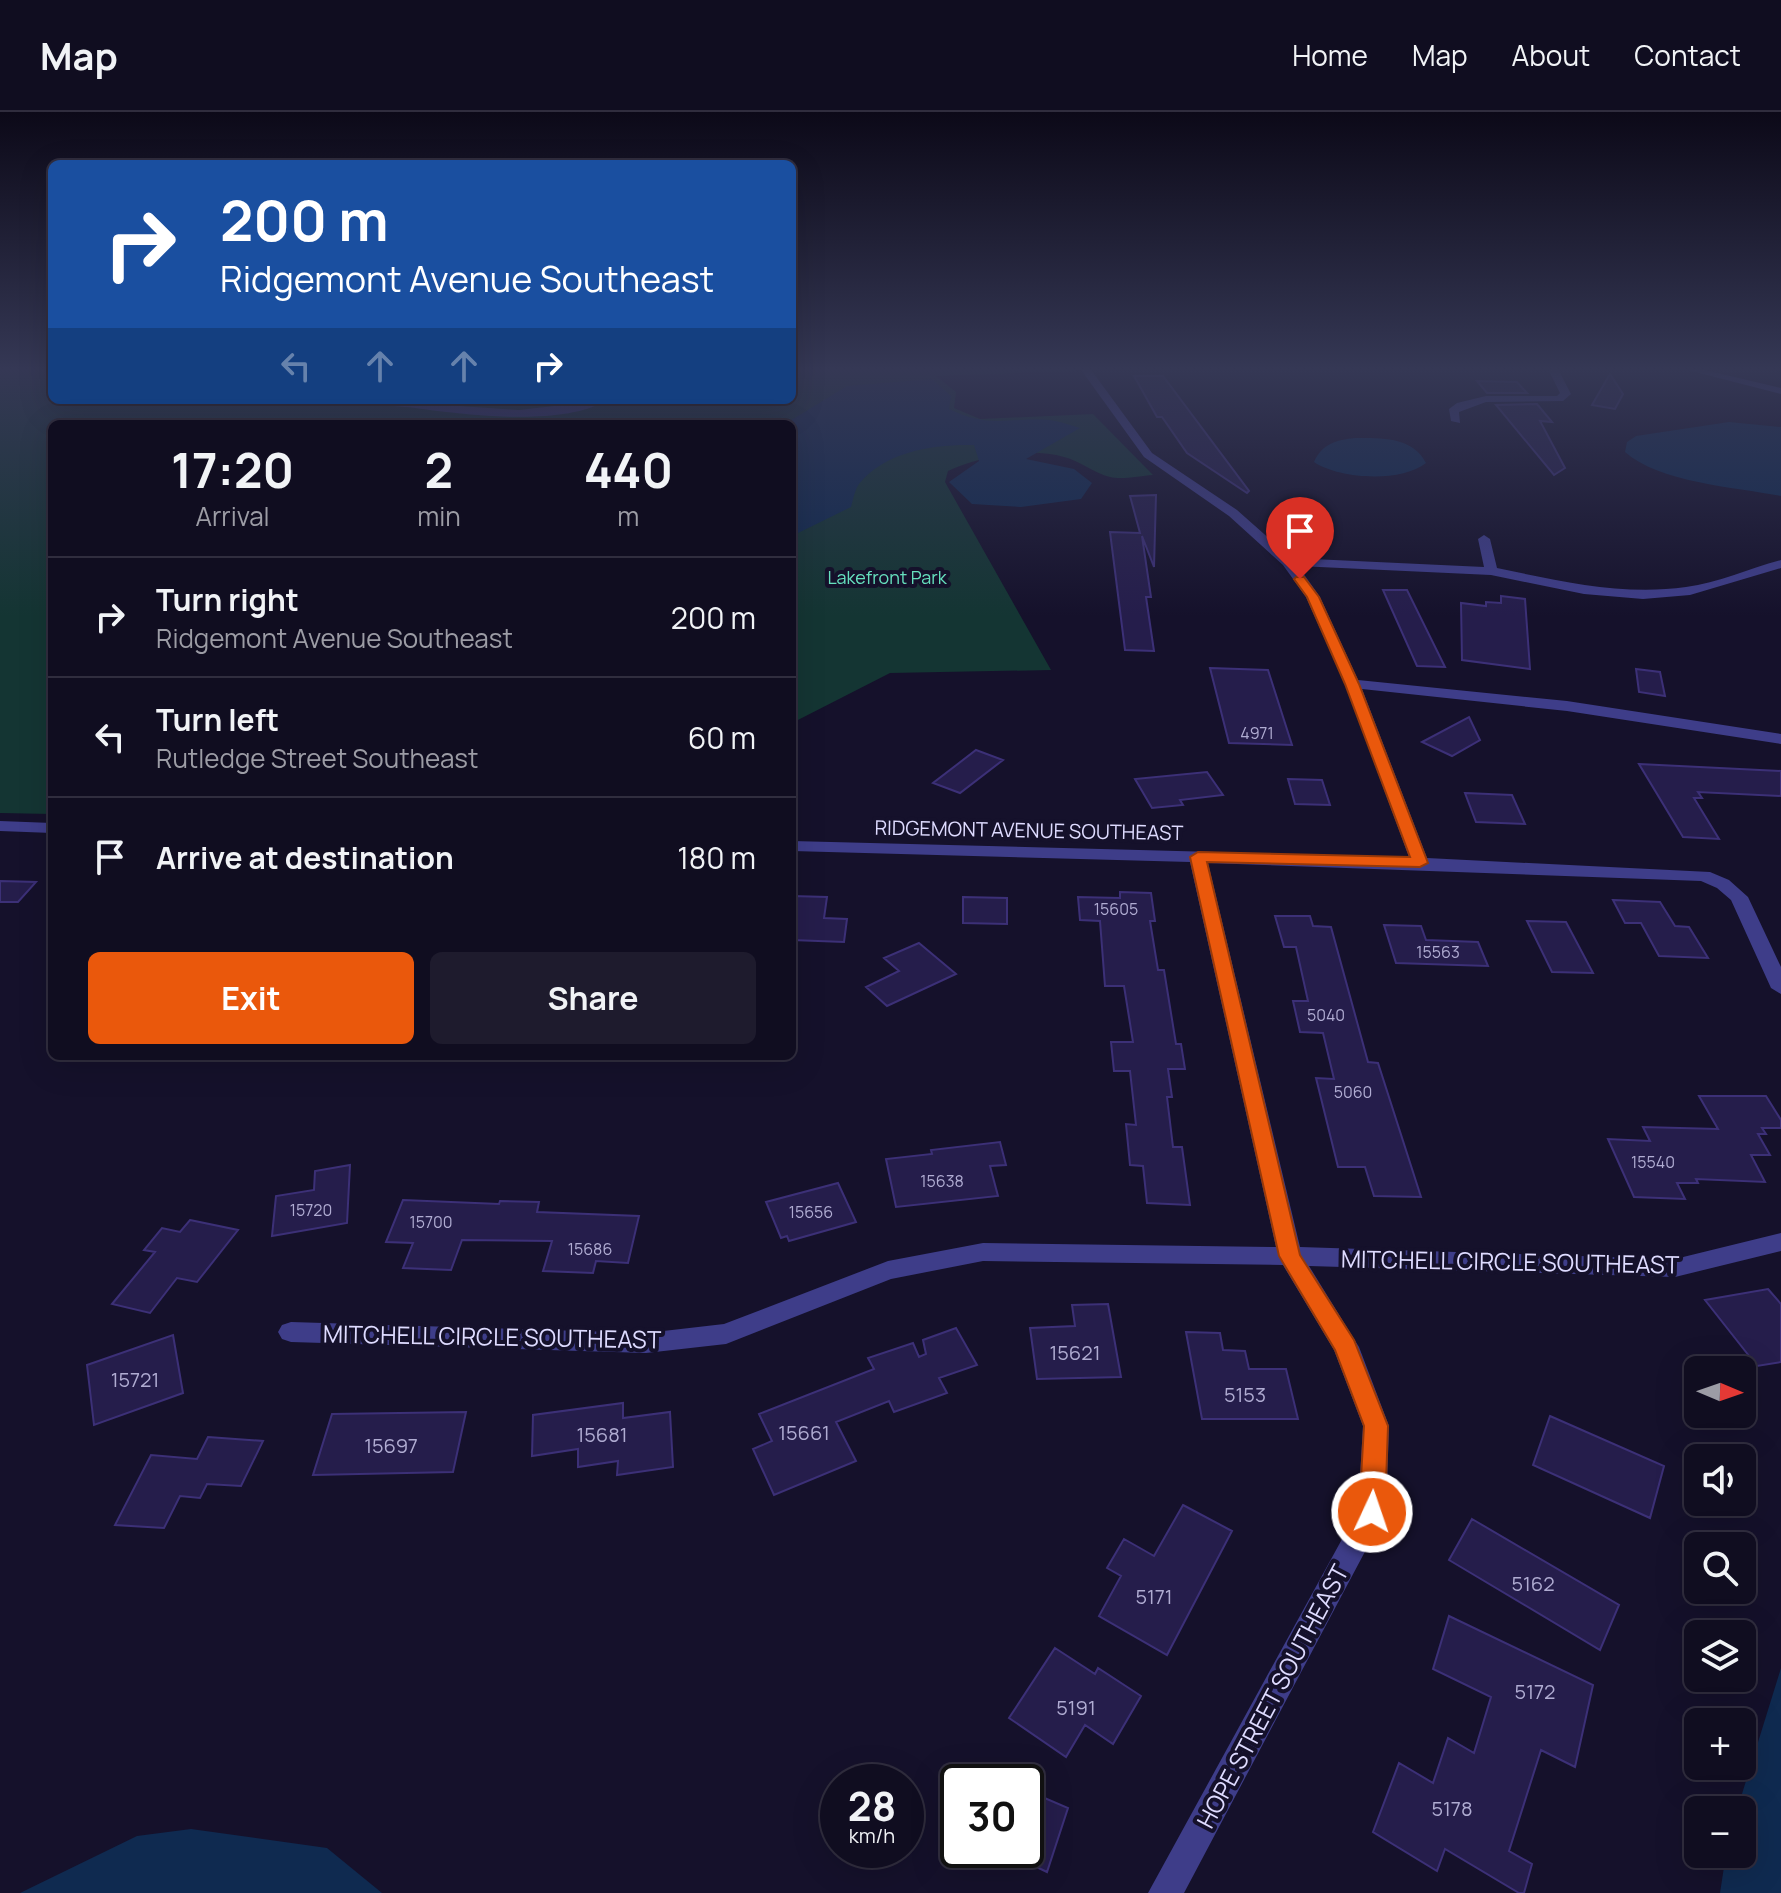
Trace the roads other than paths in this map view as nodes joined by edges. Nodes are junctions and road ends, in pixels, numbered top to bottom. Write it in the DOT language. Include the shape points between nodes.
graph roads {
  1 [pos="1144,450"];
  2 [pos="1484,539"];
  3 [pos="1288,562"];
  4 [pos="1781,564"];
  5 [pos="1491,571"];
  6 [pos="1352,684"];
  7 [pos="1781,739"];
  8 [pos="0,826"];
  9 [pos="48,828"];
  10 [pos="796,846"];
  11 [pos="1198,857"];
  12 [pos="1420,863"];
  13 [pos="1781,988"];
  14 [pos="1781,1242"];
  15 [pos="1290,1256"];
  16 [pos="291,1332"];
  17 [pos="1165,1893"];
  1 -- 3 [label="street" via="1233,513"];
  2 -- 5 [label="street"];
  3 -- 5 [label="street"];
  3 -- 6 [label="street" via="1313,597"];
  4 -- 5 [label="street" via="1690,591 1643,595 1584,590"];
  6 -- 7 [label="street" via="1567,706"];
  6 -- 12 [label="street"];
  8 -- 9 [label="street"];
  10 -- 11 [label="street, RIDGEMONT AVENUE SOUTHEAST"];
  11 -- 12 [label="street, RIDGEMONT AVENUE SOUTHEAST"];
  11 -- 15 [label="street, HOPE STREET SOUTHEAST"];
  12 -- 13 [label="street, RIDGEMONT AVENUE SOUTHEAST" via="1704,876 1739,897"];
  14 -- 15 [label="street, MITCHELL CIRCLE SOUTHEAST" via="1675,1268"];
  15 -- 16 [label="street, MITCHELL CIRCLE SOUTHEAST" via="983,1252 888,1270 726,1334 646,1343"];
  15 -- 17 [label="street, HOPE STREET SOUTHEAST" via="1346,1347 1376,1426 1372,1512"];
}
